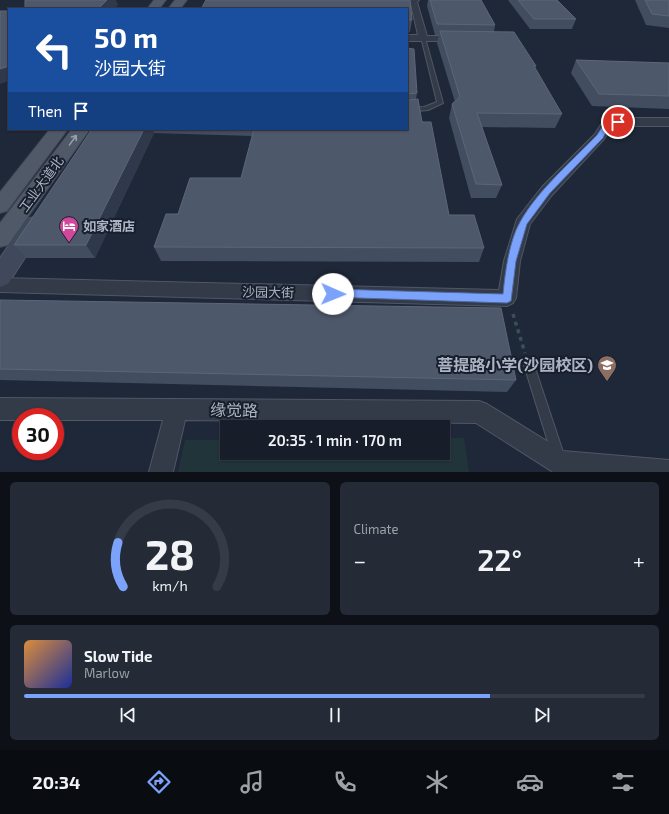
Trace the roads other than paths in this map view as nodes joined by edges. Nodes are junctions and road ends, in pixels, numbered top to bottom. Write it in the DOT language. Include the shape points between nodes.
graph roads {
  1 [pos="160,0"];
  2 [pos="181,0"];
  3 [pos="415,0"];
  4 [pos="154,8"];
  5 [pos="175,8"];
  6 [pos="408,38"];
  7 [pos="423,38"];
  8 [pos="469,39"];
  9 [pos="408,110"];
  10 [pos="669,122"];
  11 [pos="59,130"];
  12 [pos="80,130"];
  13 [pos="96,130"];
  14 [pos="19,181"];
  15 [pos="0,200"];
  16 [pos="0,206"];
  17 [pos="0,239"];
  18 [pos="0,277"];
  19 [pos="0,286"];
  20 [pos="529,365"];
  21 [pos="0,409"];
  22 [pos="177,409"];
  23 [pos="560,463"];
  24 [pos="161,472"];
  25 [pos="669,472"];
  1 -- 4 [label="main road"];
  2 -- 5 [label="main road"];
  3 -- 7 [label="street" via="413,1"];
  6 -- 7 [label="street"];
  7 -- 8 [label="street"];
  7 -- 9 [label="lane" via="440,103 432,107"];
  10 -- 19 [label="street, 沙园大街" via="618,122 606,126 600,136 547,191 523,224 512,261 507,298"];
  11 -- 14 [label="main road, 工业大道北"];
  17 -- 12 [label="main road, 工业大道北, one-way"];
  13 -- 18 [label="main road"];
  14 -- 15 [label="main road"];
  14 -- 16 [label="main road, 工业大道北"];
  20 -- 23 [label="lane"];
  21 -- 22 [label="street, 缘觉路"];
  22 -- 23 [label="street, 缘觉路" via="479,412"];
  22 -- 24 [label="street"];
  23 -- 25 [label="street, 缘觉路"];
}
